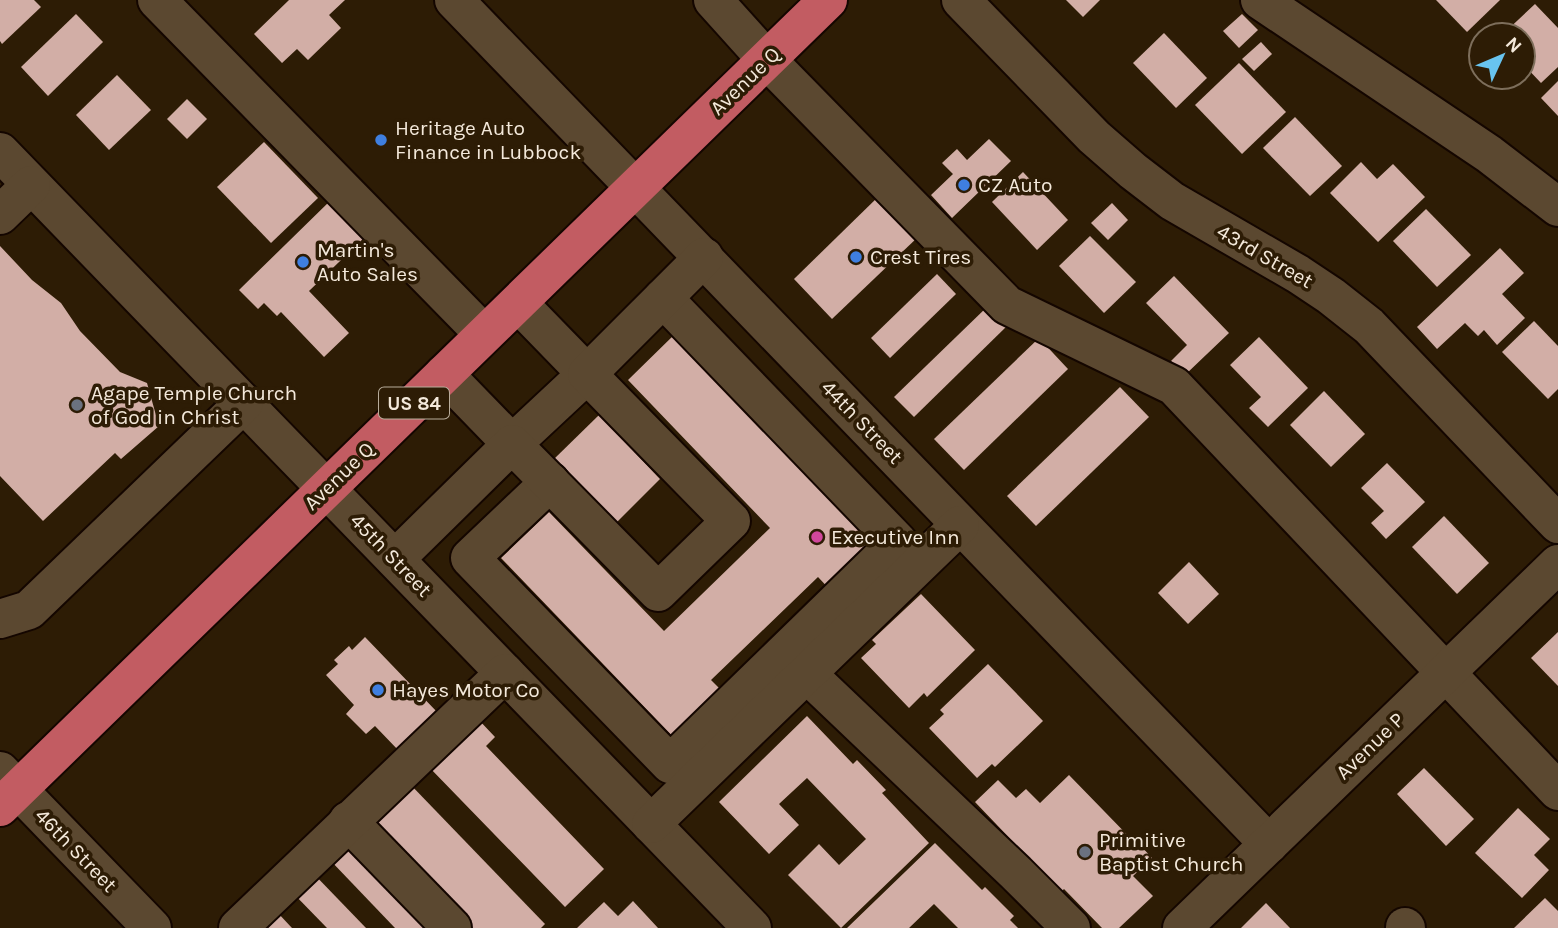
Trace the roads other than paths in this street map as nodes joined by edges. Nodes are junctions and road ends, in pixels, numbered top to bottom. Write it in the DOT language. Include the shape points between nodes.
graph roads {
  1 [pos="157,0"];
  2 [pos="454,0"];
  3 [pos="713,0"];
  4 [pos="828,0"];
  5 [pos="961,0"];
  6 [pos="1260,0"];
  7 [pos="767,60"];
  8 [pos="0,152"];
  9 [pos="31,185"];
  10 [pos="637,187"];
  11 [pos="1558,207"];
  12 [pos="0,215"];
  13 [pos="704,257"];
  14 [pos="663,298"];
  15 [pos="518,303"];
  16 [pos="484,334"];
  17 [pos="444,374"];
  18 [pos="587,374"];
  19 [pos="244,403"];
  20 [pos="512,444"];
  21 [pos="550,481"];
  22 [pos="326,488"];
  23 [pos="1558,524"];
  24 [pos="960,525"];
  25 [pos="395,559"];
  26 [pos="1558,565"];
  27 [pos="0,619"];
  28 [pos="505,673"];
  29 [pos="1446,673"];
  30 [pos="807,674"];
  31 [pos="6,789"];
  32 [pos="1558,791"];
  33 [pos="348,821"];
  34 [pos="651,824"];
  35 [pos="1269,844"];
  36 [pos="152,928"];
  37 [pos="238,928"];
  38 [pos="452,928"];
  39 [pos="752,928"];
  40 [pos="1071,928"];
  41 [pos="1182,928"];
  1 -- 16 [label="street"];
  2 -- 10 [label="street, 44th Street"];
  3 -- 7 [label="street"];
  4 -- 7 [label="highway, Avenue Q / US 84"];
  5 -- 23 [label="street, 43rd Street" via="1133,171 1182,207 1309,281 1368,326"];
  6 -- 11 [label="street" via="1489,154"];
  7 -- 10 [label="highway, Avenue Q / US 84"];
  7 -- 29 [label="street" via="1007,305 1174,386"];
  8 -- 9 [label="street, 45th Street"];
  9 -- 12 [label="street"];
  9 -- 19 [label="street, 45th Street"];
  10 -- 13 [label="street, 44th Street"];
  10 -- 15 [label="highway, Avenue Q / US 84"];
  13 -- 14 [label="street"];
  13 -- 24 [label="street, 44th Street"];
  14 -- 18 [label="street"];
  14 -- 21 [label="street" via="898,542 670,764 470,558"];
  15 -- 16 [label="highway, Avenue Q / US 84"];
  15 -- 18 [label="street"];
  16 -- 17 [label="highway, Avenue Q / US 84"];
  17 -- 20 [label="street"];
  17 -- 22 [label="highway, Avenue Q / US 84"];
  18 -- 20 [label="street"];
  18 -- 21 [label="street" via="731,521 658,592"];
  19 -- 22 [label="street, 45th Street"];
  19 -- 27 [label="street" via="29,610"];
  20 -- 21 [label="street"];
  20 -- 25 [label="street"];
  22 -- 25 [label="street, 45th Street"];
  22 -- 31 [label="highway, Avenue Q / US 84"];
  24 -- 30 [label="street"];
  24 -- 35 [label="street, 44th Street"];
  25 -- 28 [label="street, 45th Street"];
  26 -- 29 [label="street, Avenue P"];
  28 -- 33 [label="street"];
  28 -- 34 [label="street, 45th Street"];
  29 -- 32 [label="street"];
  29 -- 35 [label="street, Avenue P"];
  30 -- 34 [label="street"];
  30 -- 40 [label="street"];
  31 -- 36 [label="street, 46th Street"];
  33 -- 37 [label="street"];
  33 -- 38 [label="street"];
  34 -- 39 [label="street, 45th Street"];
  35 -- 41 [label="street, Avenue P"];
}
